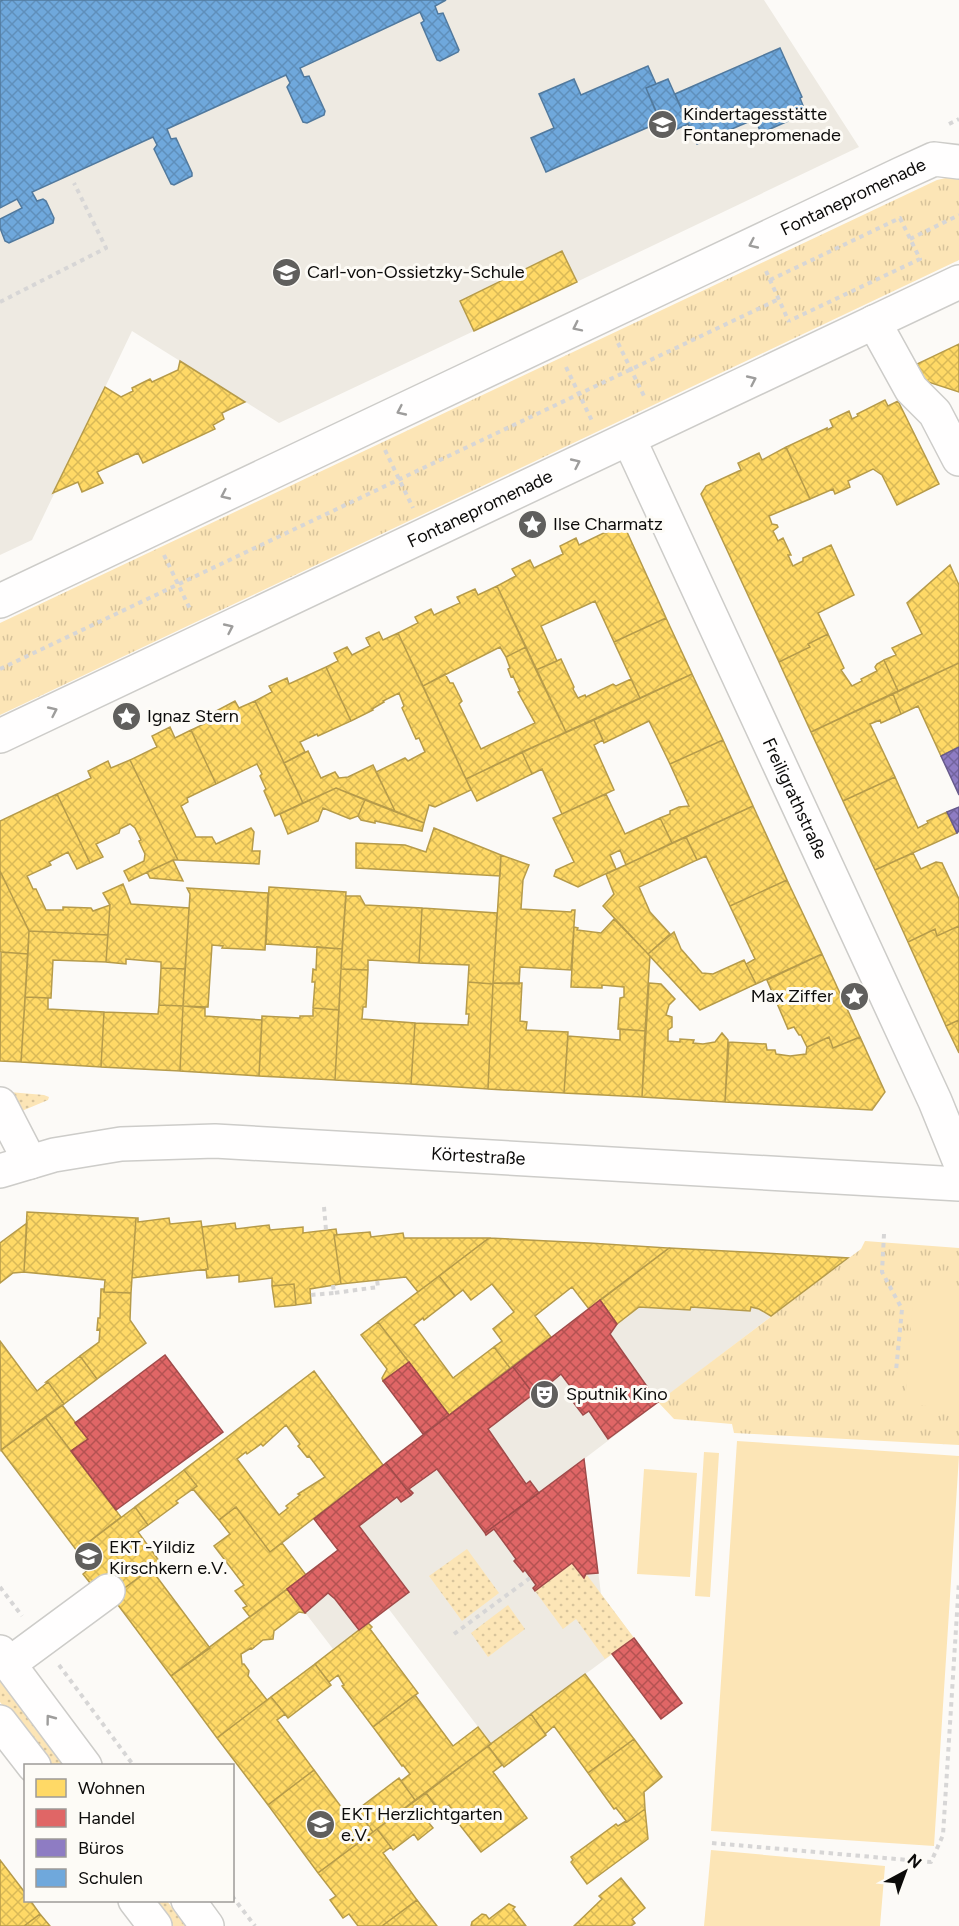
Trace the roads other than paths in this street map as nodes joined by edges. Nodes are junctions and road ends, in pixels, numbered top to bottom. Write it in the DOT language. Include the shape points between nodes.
graph roads {
  1 [pos="959,162"];
  2 [pos="959,282"];
  3 [pos="874,322"];
  4 [pos="628,438"];
  5 [pos="959,459"];
  6 [pos="0,601"];
  7 [pos="0,736"];
  8 [pos="0,1104"];
  9 [pos="959,1160"];
  10 [pos="30,1162"];
  11 [pos="0,1172"];
  12 [pos="959,1184"];
  13 [pos="108,1591"];
  14 [pos="4,1658"];
  15 [pos="0,1722"];
  16 [pos="32,1764"];
  17 [pos="84,1764"];
  18 [pos="137,1902"];
  19 [pos="189,1902"];
  20 [pos="155,1926"];
  21 [pos="207,1926"];
  1 -- 6 [label="street, Fontanepromenade, one-way" via="934,159 901,174"];
  2 -- 3 [label="street, Fontanepromenade"];
  4 -- 3 [label="street, Fontanepromenade, one-way"];
  3 -- 5 [label="street" via="911,389 935,413"];
  7 -- 4 [label="street, Fontanepromenade, one-way"];
  4 -- 9 [label="street, Freiligrathstraße"];
  8 -- 10 [label="street"];
  10 -- 11 [label="street, Körtestraße"];
  10 -- 12 [label="street, Körtestraße" via="121,1144 215,1141"];
  13 -- 14 [label="street" via="40,1641"];
  17 -- 14 [label="street, one-way"];
  15 -- 16 [label="street"];
  18 -- 20 [label="street"];
  19 -- 21 [label="street"];
}
